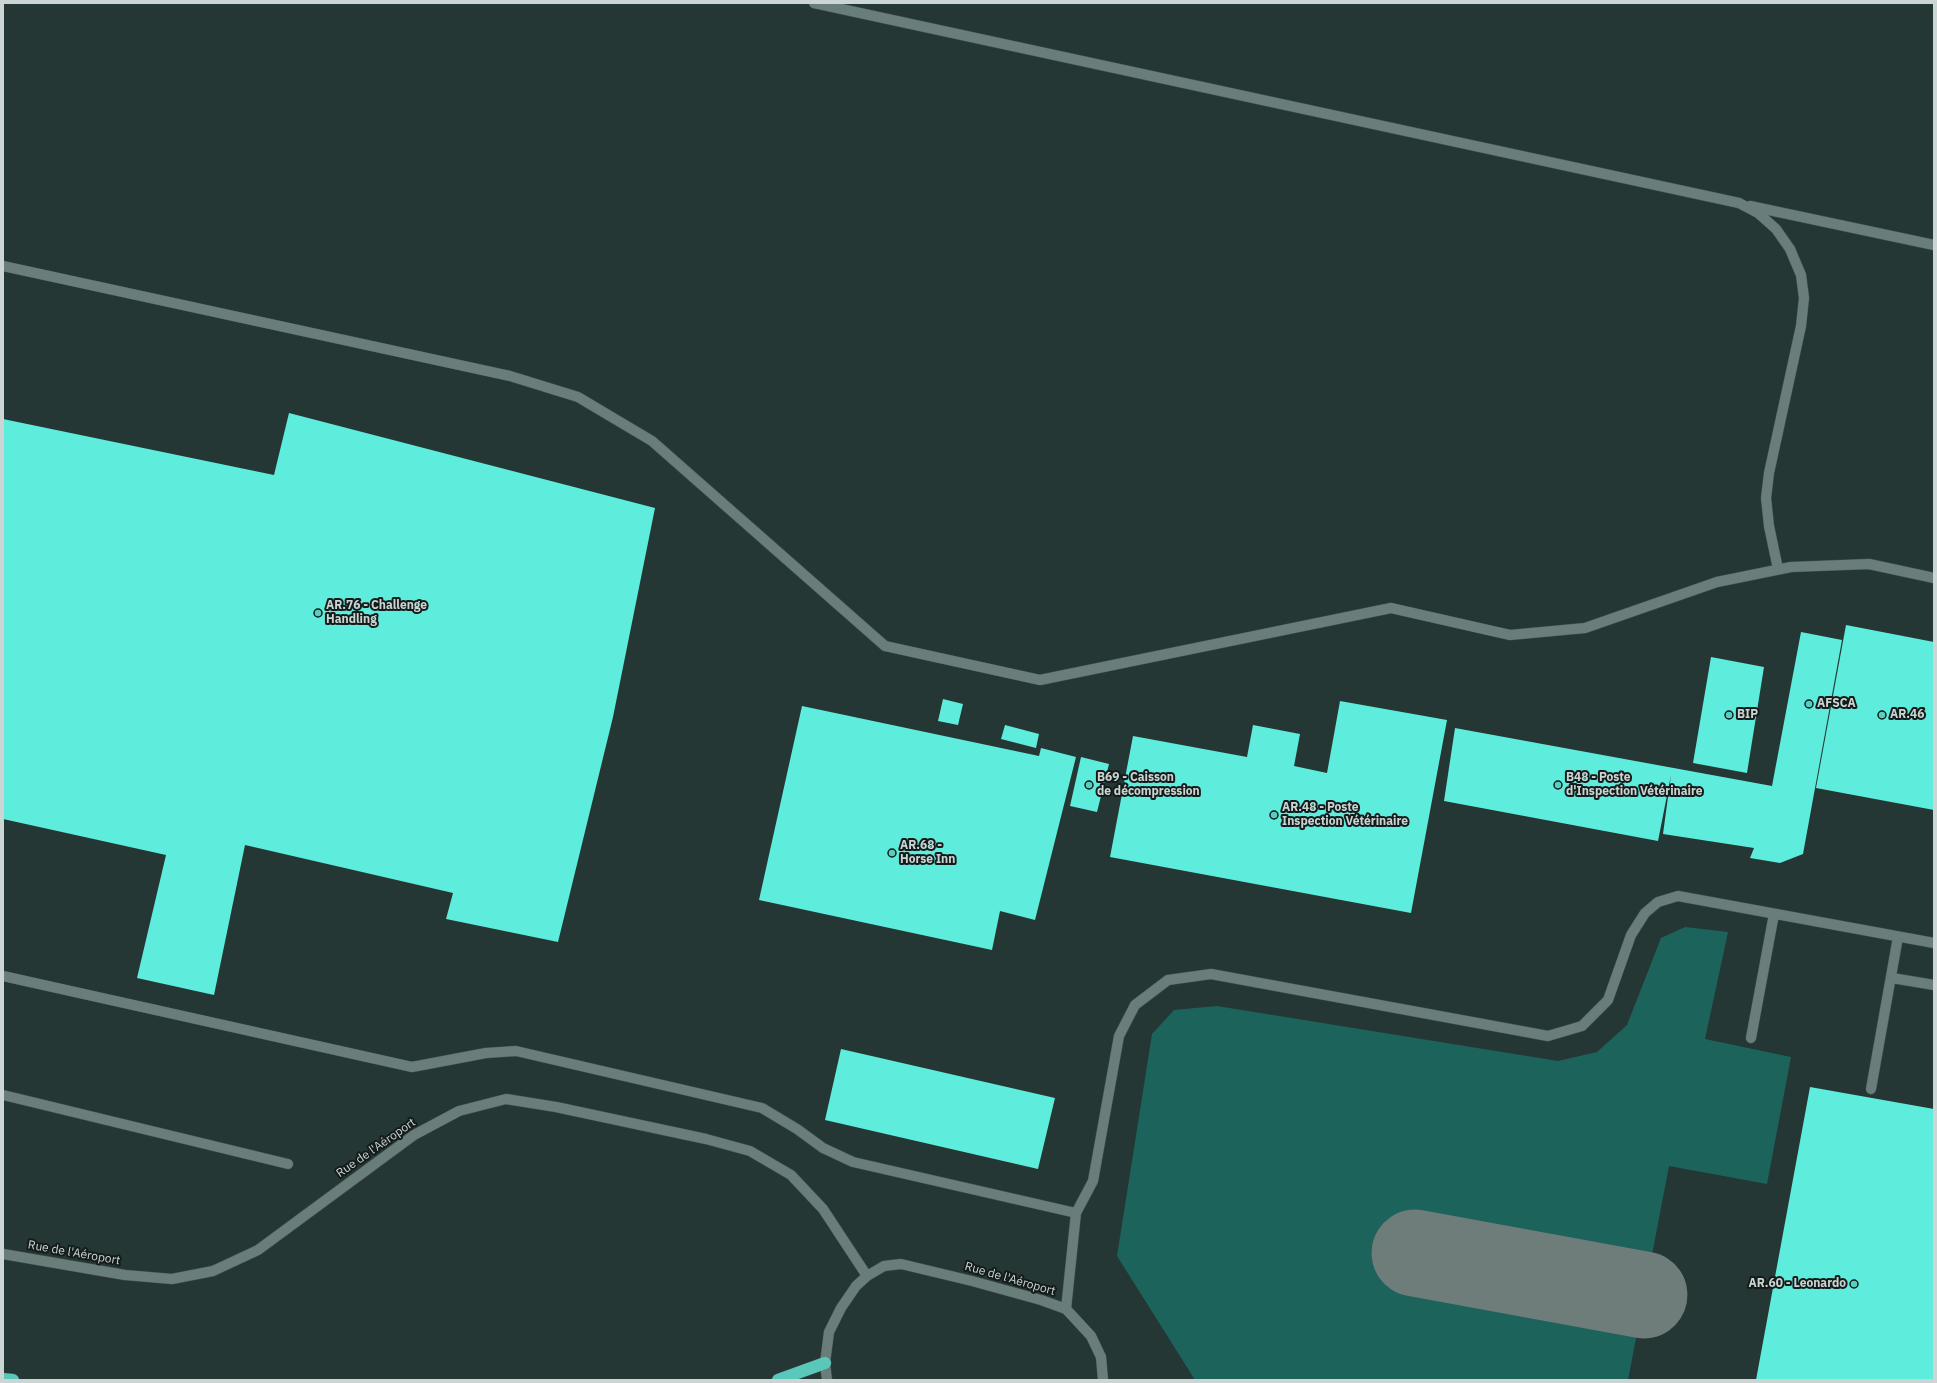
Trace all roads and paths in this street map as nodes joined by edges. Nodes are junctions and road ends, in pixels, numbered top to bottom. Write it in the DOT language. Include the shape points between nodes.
graph roads {
  1 [pos="814,3"];
  2 [pos="1733,202"];
  3 [pos="1934,245"];
  4 [pos="3,266"];
  5 [pos="1778,569"];
  6 [pos="1934,578"];
  7 [pos="1774,914"];
  8 [pos="1898,937"];
  9 [pos="1934,943"];
  10 [pos="3,976"];
  11 [pos="1892,978"];
  12 [pos="1934,986"];
  13 [pos="1751,1038"];
  14 [pos="1871,1089"];
  15 [pos="3,1095"];
  16 [pos="288,1164"];
  17 [pos="1076,1213"];
  18 [pos="3,1254"];
  19 [pos="867,1276"];
  20 [pos="1066,1309"];
  21 [pos="825,1363"];
  22 [pos="3,1379"];
  23 [pos="13,1380"];
  24 [pos="778,1380"];
  25 [pos="827,1380"];
  26 [pos="1103,1380"];
  1 -- 2 [label="street"];
  2 -- 3 [label="street"];
  2 -- 5 [label="street" via="1758,213 1776,229 1790,249 1801,274 1804,298 1801,326 1769,473 1766,498"];
  4 -- 5 [label="street" via="510,376 578,397 652,441 885,646 1040,680 1391,608 1510,635 1585,628 1717,582"];
  5 -- 6 [label="street" via="1869,564"];
  7 -- 8 [label="street"];
  7 -- 13 [label="street"];
  7 -- 17 [label="street" via="1678,896 1658,902 1644,913 1631,935 1608,1000 1582,1026 1548,1036 1211,974 1168,980 1135,1005 1119,1036 1093,1181"];
  8 -- 9 [label="street"];
  8 -- 11 [label="street"];
  10 -- 17 [label="street" via="412,1067 486,1052 516,1051 762,1108 823,1148 852,1162"];
  11 -- 12 [label="street"];
  11 -- 14 [label="street"];
  15 -- 16 [label="street"];
  17 -- 20 [label="street"];
  18 -- 19 [label="street, Rue de l'Aéroport" via="125,1275 172,1279 213,1271 258,1250 414,1135 459,1111 506,1099 556,1107 750,1151 791,1176 823,1209"];
  19 -- 20 [label="street, Rue de l'Aéroport" via="884,1266 901,1264 972,1281"];
  19 -- 21 [label="street, Rue de l'Aéroport" via="856,1286 841,1308 829,1332"];
  20 -- 26 [label="street, Rue de l'Aéroport" via="1091,1336 1101,1357"];
  21 -- 24 [label="highway"];
  21 -- 25 [label="street, Rue de l'Aéroport"];
  22 -- 23 [label="highway"];
}
